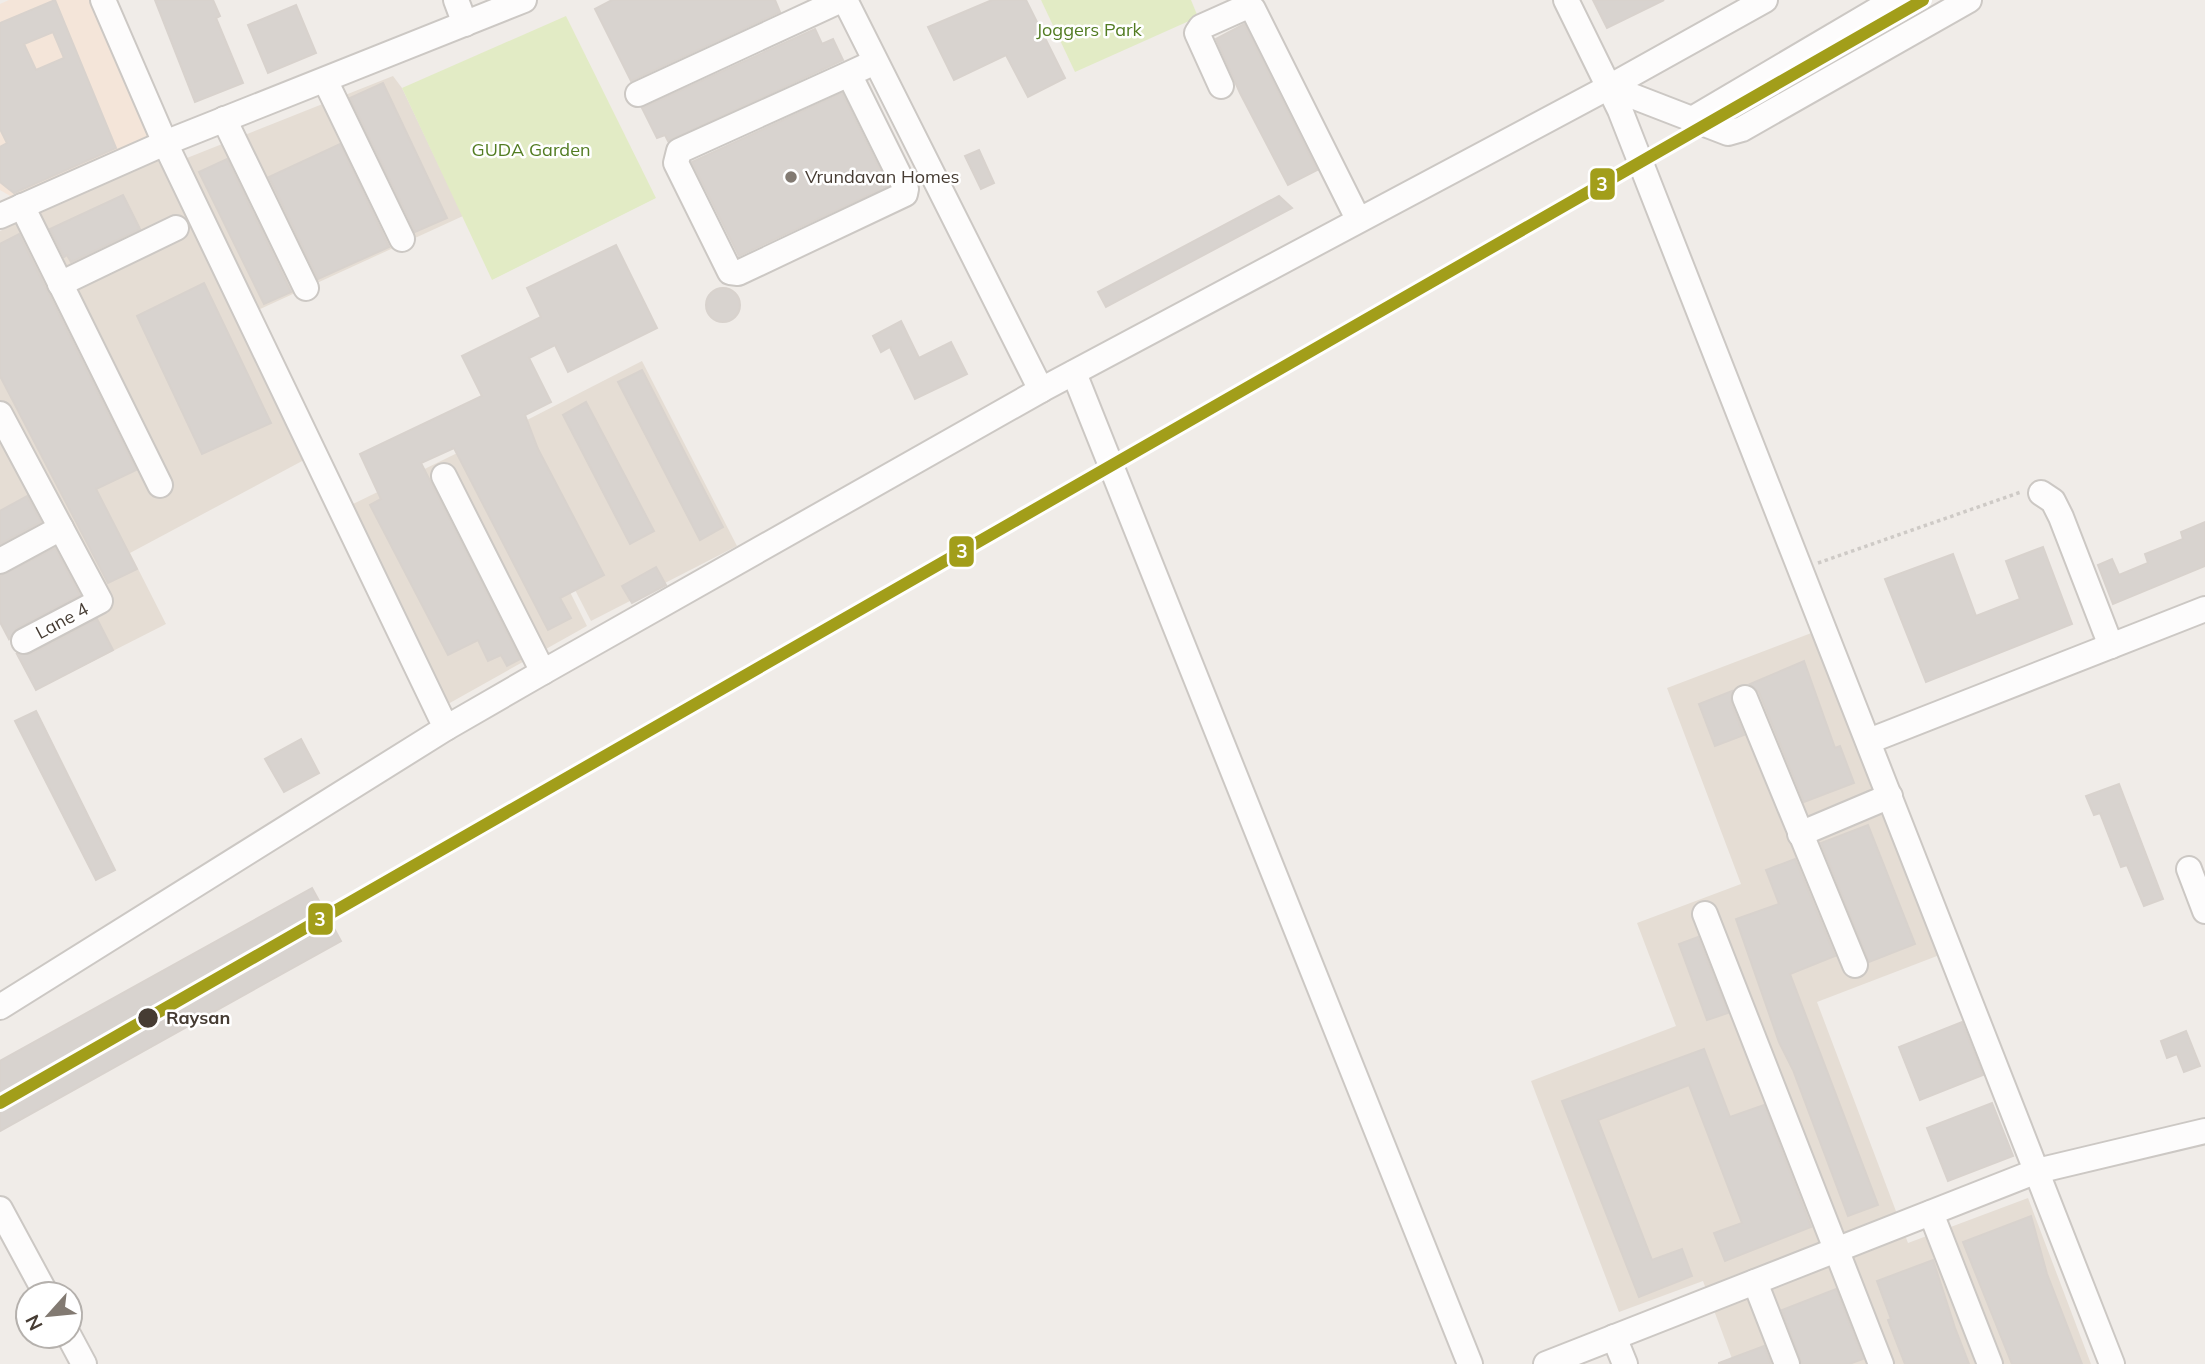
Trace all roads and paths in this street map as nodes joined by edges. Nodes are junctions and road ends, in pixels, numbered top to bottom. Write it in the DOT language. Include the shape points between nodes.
graph roads {
  1 [pos="103,0"];
  2 [pos="456,0"];
  3 [pos="524,0"];
  4 [pos="843,0"];
  5 [pos="1566,0"];
  6 [pos="1765,0"];
  7 [pos="1894,0"];
  8 [pos="1969,0"];
  9 [pos="465,24"];
  10 [pos="875,62"];
  11 [pos="849,74"];
  12 [pos="325,80"];
  13 [pos="1221,86"];
  14 [pos="1609,88"];
  15 [pos="638,94"];
  16 [pos="224,119"];
  17 [pos="1692,119"];
  18 [pos="165,143"];
  19 [pos="922,157"];
  20 [pos="897,170"];
  21 [pos="11,211"];
  22 [pos="1359,219"];
  23 [pos="176,228"];
  24 [pos="402,239"];
  25 [pos="60,284"];
  26 [pos="306,288"];
  27 [pos="1074,373"];
  28 [pos="1041,390"];
  29 [pos="0,414"];
  30 [pos="444,476"];
  31 [pos="160,485"];
  32 [pos="2041,494"];
  33 [pos="61,528"];
  34 [pos="0,561"];
  35 [pos="1802,569"];
  36 [pos="2205,610"];
  37 [pos="24,641"];
  38 [pos="2111,646"];
  39 [pos="542,672"];
  40 [pos="1745,698"];
  41 [pos="446,729"];
  42 [pos="1869,741"];
  43 [pos="1890,796"];
  44 [pos="1800,834"];
  45 [pos="2189,869"];
  46 [pos="2205,911"];
  47 [pos="1705,914"];
  48 [pos="1855,965"];
  49 [pos="0,1007"];
  50 [pos="2205,1131"];
  51 [pos="2037,1171"];
  52 [pos="0,1209"];
  53 [pos="1930,1213"];
  54 [pos="1835,1250"];
  55 [pos="38,1280"];
  56 [pos="1755,1282"];
  57 [pos="1614,1337"];
  58 [pos="1470,1364"];
  59 [pos="1546,1364"];
  60 [pos="1625,1364"];
  61 [pos="1787,1364"];
  62 [pos="1881,1364"];
  63 [pos="1990,1364"];
  64 [pos="2112,1364"];
  1 -- 18 [label="street"];
  2 -- 9 [label="street"];
  3 -- 9 [label="street"];
  4 -- 10 [label="street"];
  4 -- 15 [label="street"];
  5 -- 14 [label="street"];
  6 -- 14 [label="street"];
  7 -- 17 [label="street"];
  8 -- 17 [label="street" via="1742,129 1728,133"];
  9 -- 12 [label="street"];
  10 -- 11 [label="street"];
  10 -- 19 [label="street"];
  11 -- 20 [label="street"];
  11 -- 20 [label="street" via="676,155 726,268 738,272 901,198 906,189"];
  12 -- 16 [label="street"];
  12 -- 24 [label="street"];
  13 -- 22 [label="street" via="1197,33 1248,6"];
  14 -- 17 [label="street"];
  14 -- 22 [label="street"];
  14 -- 35 [label="street"];
  16 -- 18 [label="street"];
  16 -- 26 [label="street"];
  18 -- 21 [label="street"];
  18 -- 41 [label="street"];
  19 -- 20 [label="street"];
  19 -- 28 [label="street"];
  21 -- 25 [label="street"];
  22 -- 27 [label="street"];
  23 -- 25 [label="street"];
  25 -- 31 [label="street"];
  27 -- 28 [label="street"];
  27 -- 58 [label="street"];
  28 -- 39 [label="street"];
  29 -- 33 [label="street"];
  30 -- 39 [label="street"];
  32 -- 35 [label="path" via="2017,491"];
  32 -- 38 [label="street" via="2053,501 2061,517"];
  33 -- 34 [label="street"];
  33 -- 37 [label="street, Lane 4" via="100,601"];
  35 -- 42 [label="street"];
  36 -- 38 [label="street"];
  38 -- 42 [label="street"];
  39 -- 41 [label="street"];
  40 -- 44 [label="street"];
  41 -- 49 [label="street"];
  42 -- 43 [label="street"];
  43 -- 44 [label="street"];
  43 -- 51 [label="street"];
  44 -- 48 [label="street"];
  45 -- 46 [label="street"];
  47 -- 54 [label="street"];
  50 -- 51 [label="street"];
  51 -- 53 [label="street"];
  51 -- 64 [label="street"];
  52 -- 55 [label="street"];
  53 -- 54 [label="street"];
  53 -- 63 [label="street"];
  54 -- 56 [label="street"];
  54 -- 62 [label="street"];
  56 -- 57 [label="street"];
  56 -- 61 [label="street"];
  57 -- 59 [label="street"];
  57 -- 60 [label="street"];
}
